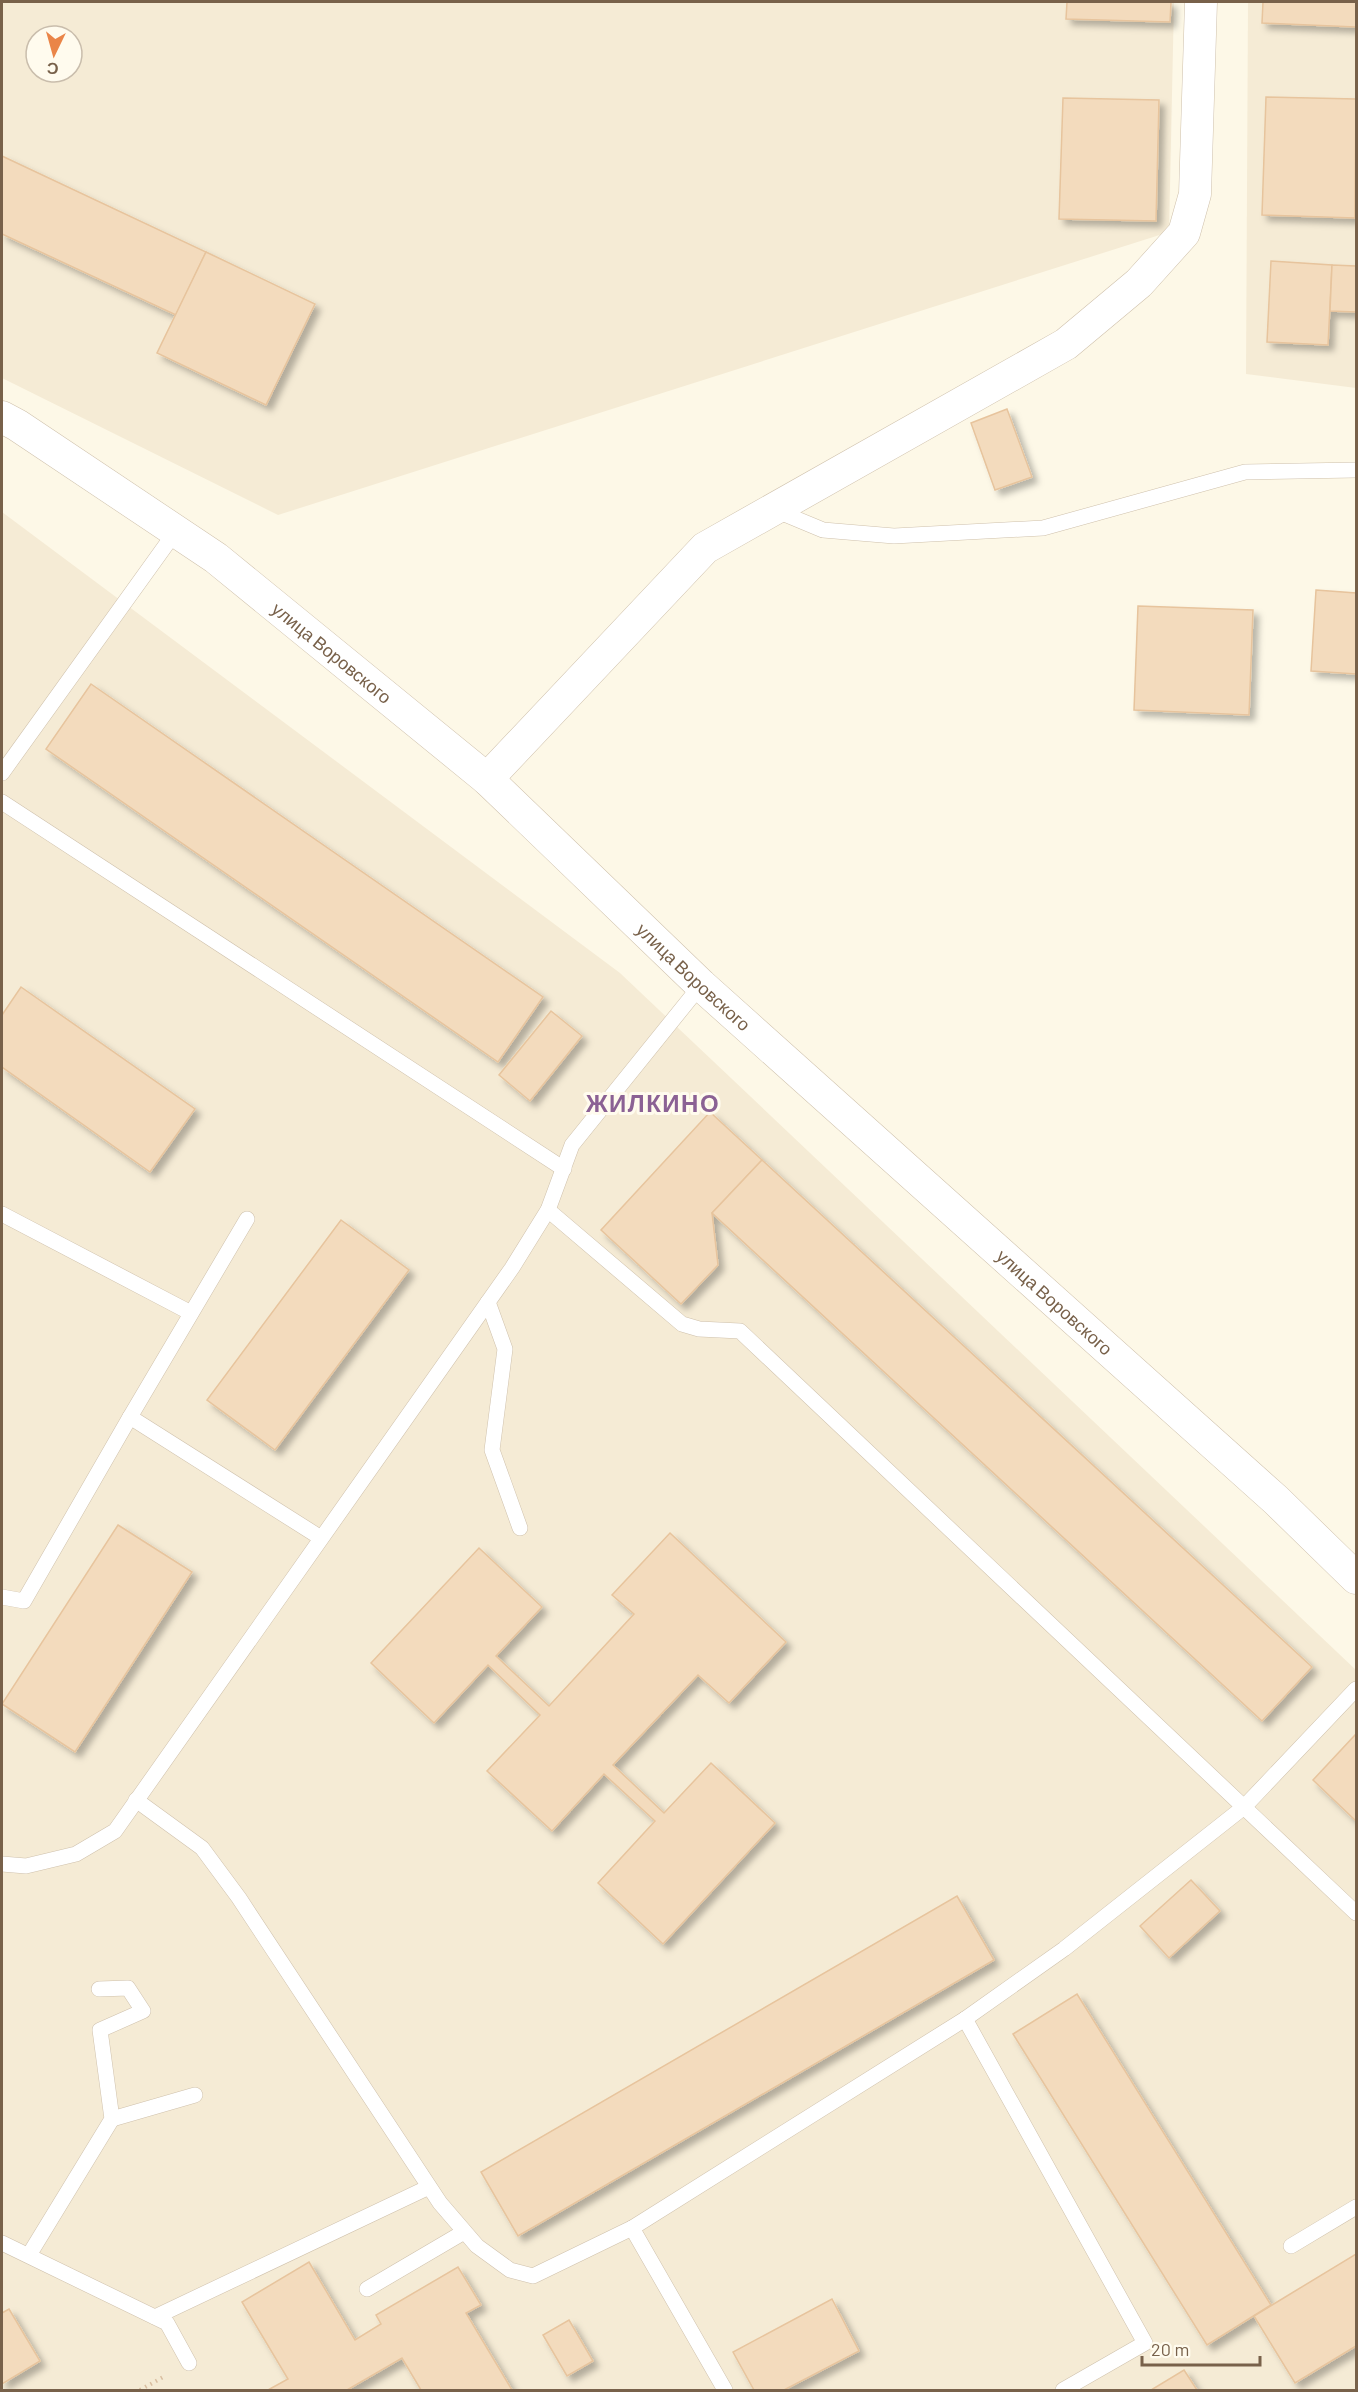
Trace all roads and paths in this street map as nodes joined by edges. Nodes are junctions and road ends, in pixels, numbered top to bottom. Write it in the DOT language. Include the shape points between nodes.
graph roads {
  1 [pos="1201,2"];
  2 [pos="2,417"];
  3 [pos="1356,470"];
  4 [pos="773,509"];
  5 [pos="176,531"];
  6 [pos="2,773"];
  7 [pos="487,779"];
  8 [pos="2,802"];
  9 [pos="701,985"];
  10 [pos="564,1169"];
  11 [pos="548,1210"];
  12 [pos="2,1214"];
  13 [pos="247,1219"];
  14 [pos="488,1302"];
  15 [pos="192,1313"];
  16 [pos="130,1417"];
  17 [pos="520,1527"];
  18 [pos="321,1538"];
  19 [pos="1356,1578"];
  20 [pos="2,1597"];
  21 [pos="1356,1689"];
  22 [pos="136,1800"];
  23 [pos="1244,1807"];
  24 [pos="2,1864"];
  25 [pos="1356,1912"];
  26 [pos="99,1989"];
  27 [pos="965,2019"];
  28 [pos="195,2095"];
  29 [pos="112,2119"];
  30 [pos="429,2187"];
  31 [pos="1356,2207"];
  32 [pos="632,2228"];
  33 [pos="465,2232"];
  34 [pos="2,2243"];
  35 [pos="1291,2246"];
  36 [pos="28,2255"];
  37 [pos="367,2289"];
  38 [pos="155,2317"];
  39 [pos="189,2363"];
  40 [pos="725,2391"];
  41 [pos="1063,2391"];
  1 -- 4 [label="street" via="1195,194 1184,233 1139,283 1066,344"];
  2 -- 5 [label="street, улица Воровского"];
  3 -- 4 [label="lane" via="1245,472 1043,528 894,536 823,530"];
  4 -- 7 [label="street" via="705,548"];
  5 -- 6 [label="lane"];
  5 -- 7 [label="street, улица Воровского" via="216,558"];
  7 -- 9 [label="street, улица Воровского"];
  8 -- 10 [label="lane"];
  9 -- 10 [label="lane" via="572,1145"];
  9 -- 19 [label="street, улица Воровского" via="1276,1500"];
  10 -- 11 [label="lane"];
  11 -- 14 [label="lane"];
  11 -- 23 [label="lane" via="682,1324 740,1331"];
  12 -- 15 [label="lane"];
  13 -- 15 [label="lane"];
  14 -- 17 [label="lane" via="505,1349 492,1450"];
  14 -- 18 [label="lane"];
  15 -- 16 [label="lane"];
  16 -- 18 [label="lane"];
  16 -- 20 [label="lane" via="24,1601"];
  18 -- 22 [label="lane"];
  21 -- 23 [label="lane"];
  22 -- 24 [label="lane" via="115,1831 76,1854 26,1866"];
  22 -- 30 [label="lane" via="202,1848"];
  23 -- 25 [label="lane"];
  23 -- 27 [label="lane" via="1064,1949"];
  26 -- 29 [label="lane" via="128,1988 143,2011 100,2030"];
  27 -- 32 [label="lane"];
  27 -- 41 [label="lane" via="1145,2343"];
  28 -- 29 [label="lane"];
  29 -- 36 [label="lane"];
  30 -- 33 [label="lane"];
  30 -- 38 [label="lane"];
  31 -- 35 [label="lane"];
  32 -- 33 [label="lane" via="533,2276 510,2270"];
  32 -- 40 [label="lane"];
  33 -- 37 [label="lane"];
  34 -- 36 [label="lane"];
  36 -- 38 [label="lane"];
  38 -- 39 [label="lane" via="167,2323"];
}
